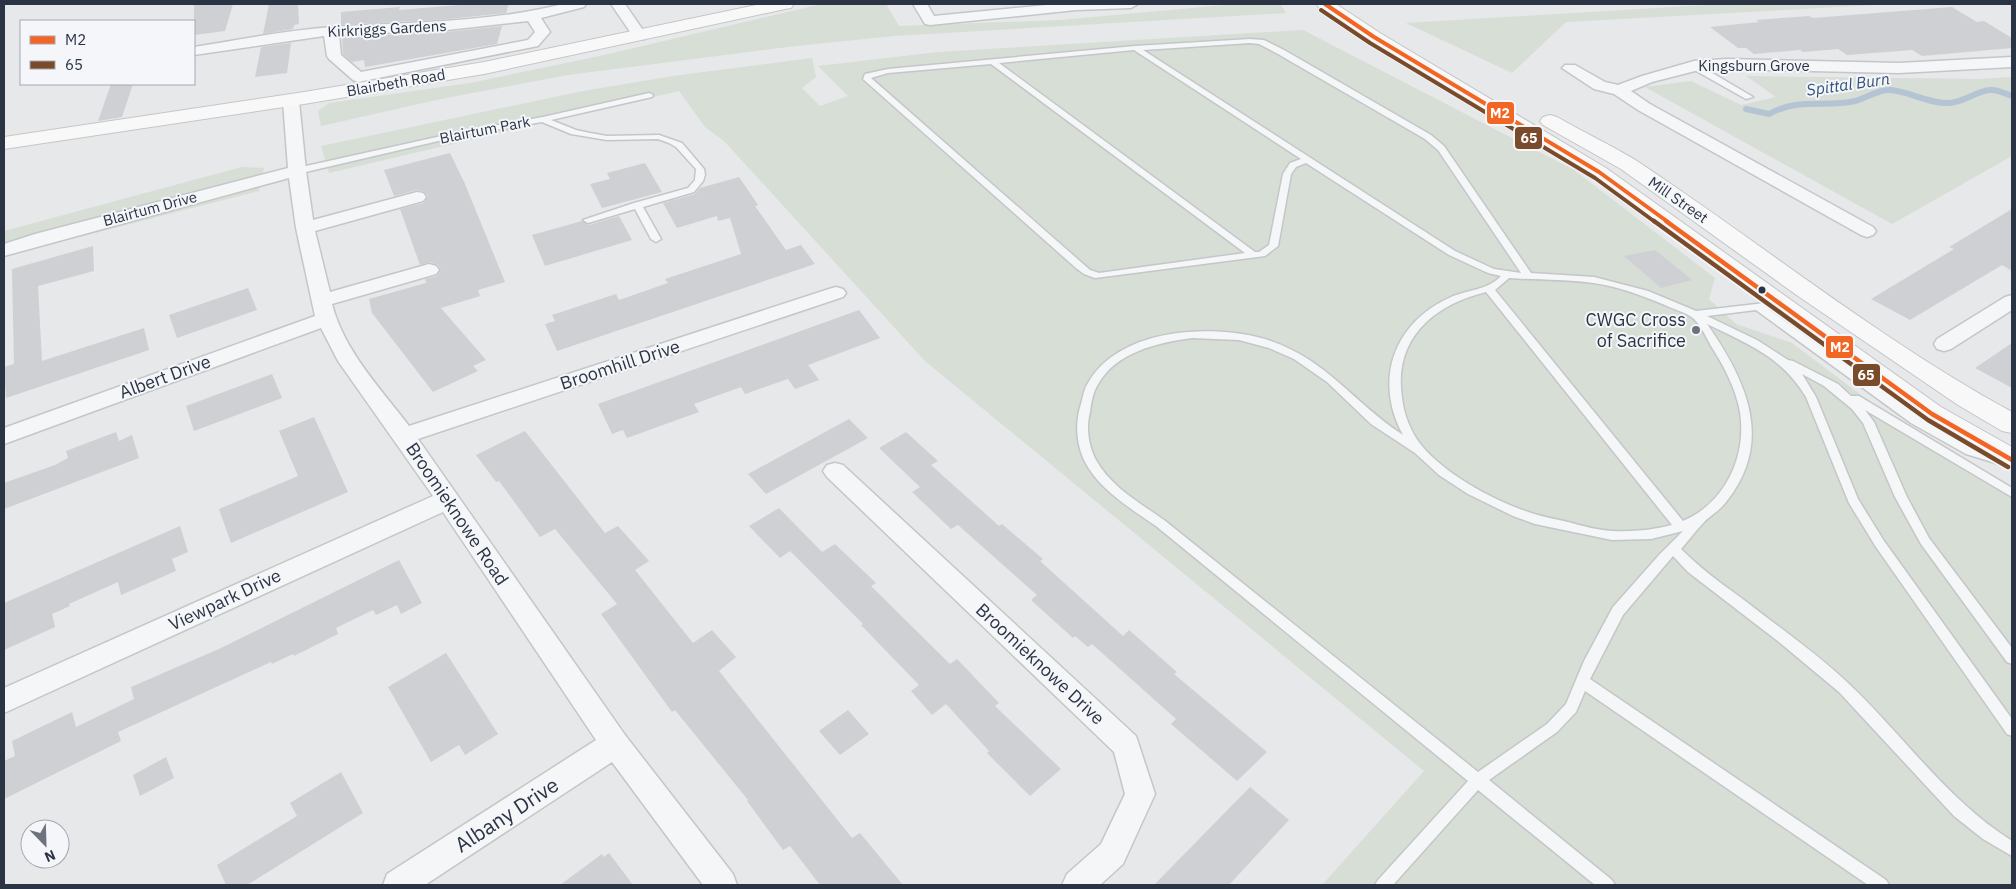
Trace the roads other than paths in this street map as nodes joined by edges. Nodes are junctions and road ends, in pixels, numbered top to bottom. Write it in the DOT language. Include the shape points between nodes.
graph roads {
  1 [pos="579,4"];
  2 [pos="618,4"];
  3 [pos="785,4"];
  4 [pos="920,4"];
  5 [pos="1131,4"];
  6 [pos="1326,4"];
  7 [pos="1075,5"];
  8 [pos="532,16"];
  9 [pos="331,31"];
  10 [pos="640,36"];
  11 [pos="1135,48"];
  12 [pos="195,51"];
  13 [pos="992,61"];
  14 [pos="2012,62"];
  15 [pos="1694,66"];
  16 [pos="1570,68"];
  17 [pos="1619,90"];
  18 [pos="649,95"];
  19 [pos="1749,97"];
  20 [pos="291,100"];
  21 [pos="543,119"];
  22 [pos="4,143"];
  23 [pos="1305,160"];
  24 [pos="296,164"];
  25 [pos="417,198"];
  26 [pos="637,205"];
  27 [pos="588,220"];
  28 [pos="306,228"];
  29 [pos="1867,231"];
  30 [pos="656,239"];
  31 [pos="4,250"];
  32 [pos="1253,255"];
  33 [pos="429,270"];
  34 [pos="1507,275"];
  35 [pos="1527,275"];
  36 [pos="1489,289"];
  37 [pos="836,293"];
  38 [pos="1773,294"];
  39 [pos="2012,301"];
  40 [pos="324,310"];
  41 [pos="1695,314"];
  42 [pos="1944,344"];
  43 [pos="1781,359"];
  44 [pos="1828,384"];
  45 [pos="2012,424"];
  46 [pos="4,436"];
  47 [pos="404,436"];
  48 [pos="1420,451"];
  49 [pos="2012,462"];
  50 [pos="835,471"];
  51 [pos="2012,493"];
  52 [pos="446,500"];
  53 [pos="1704,516"];
  54 [pos="1681,527"];
  55 [pos="1674,549"];
  56 [pos="2012,658"];
  57 [pos="1583,682"];
  58 [pos="4,701"];
  59 [pos="2012,730"];
  60 [pos="615,744"];
  61 [pos="1477,781"];
  62 [pos="2012,848"];
  63 [pos="398,885"];
  64 [pos="722,885"];
  65 [pos="1078,885"];
  66 [pos="1383,885"];
  67 [pos="1607,885"];
  68 [pos="1881,885"];
  1 -- 8 [label="street, Kirkriggs Gardens"];
  2 -- 10 [label="street"];
  3 -- 10 [label="main road, Blairbeth Road"];
  4 -- 7 [label="street" via="930,20"];
  5 -- 7 [label="street"];
  6 -- 38 [label="main road, Mill Street" via="1374,37 1599,172"];
  8 -- 9 [label="street, Kirkriggs Gardens" via="447,26"];
  8 -- 9 [label="street" via="543,32 533,44 358,76 334,56"];
  9 -- 12 [label="street, Kirkriggs Gardens"];
  10 -- 20 [label="main road, Blairbeth Road" via="486,68"];
  11 -- 13 [label="lane"];
  11 -- 23 [label="lane"];
  11 -- 35 [label="lane" via="1238,41 1261,42 1281,52 1436,142"];
  13 -- 32 [label="lane"];
  13 -- 32 [label="lane" via="888,71 866,79 1087,272 1098,276 1111,275"];
  14 -- 15 [label="street, Kingsburn Grove" via="1899,68"];
  15 -- 17 [label="street, Kingsburn Grove"];
  15 -- 19 [label="lane"];
  16 -- 17 [label="street" via="1600,86"];
  17 -- 29 [label="street"];
  18 -- 21 [label="lane"];
  20 -- 22 [label="main road, Blairbeth Road"];
  20 -- 24 [label="street, Broomieknowe Road"];
  21 -- 24 [label="lane, Blairtum Park"];
  21 -- 26 [label="lane, Blairtum Park" via="574,132 608,138 659,137 679,145 700,169 699,181 691,190"];
  23 -- 32 [label="lane" via="1293,165 1287,174 1273,246 1268,251"];
  23 -- 34 [label="lane" via="1452,252 1491,272"];
  24 -- 28 [label="street, Broomieknowe Road"];
  24 -- 31 [label="street, Blairtum Drive"];
  25 -- 28 [label="street"];
  26 -- 27 [label="lane, Blairtum Park"];
  26 -- 30 [label="lane"];
  28 -- 40 [label="street, Broomieknowe Road"];
  33 -- 40 [label="street, Albert Drive"];
  34 -- 35 [label="lane"];
  34 -- 36 [label="lane"];
  35 -- 41 [label="lane" via="1594,280 1645,293"];
  36 -- 48 [label="lane" via="1464,295 1438,309 1416,327 1401,350 1395,376 1398,404 1401,419"];
  36 -- 54 [label="lane"];
  37 -- 47 [label="street, Broomhill Drive"];
  38 -- 41 [label="lane"];
  38 -- 45 [label="main road, Mill Street"];
  38 -- 49 [label="main road, Mill Street" via="1932,414"];
  39 -- 42 [label="street"];
  40 -- 46 [label="street, Albert Drive"];
  40 -- 47 [label="street, Broomieknowe Road" via="345,356"];
  41 -- 43 [label="lane"];
  41 -- 53 [label="lane" via="1724,357 1742,395 1748,430 1747,449 1733,484"];
  43 -- 44 [label="lane"];
  43 -- 59 [label="lane" via="1800,379 1811,397 1853,500 1880,544"];
  44 -- 51 [label="lane"];
  44 -- 56 [label="lane" via="1856,406 1868,422 1901,497 1925,541"];
  47 -- 52 [label="street, Broomieknowe Road"];
  48 -- 54 [label="lane" via="1435,466 1478,494 1530,518 1618,536 1649,535"];
  48 -- 61 [label="lane" via="1378,424 1323,372 1305,360 1258,340 1233,336 1180,336 1121,355 1093,384 1081,420 1091,461 1129,502"];
  50 -- 65 [label="street, Broomieknowe Drive" via="1126,745 1140,794 1112,854"];
  52 -- 58 [label="street, Viewpark Drive"];
  52 -- 60 [label="street, Broomieknowe Road"];
  53 -- 54 [label="lane"];
  53 -- 55 [label="lane"];
  55 -- 57 [label="lane" via="1618,611"];
  55 -- 62 [label="lane" via="1692,568 1844,688 1959,811"];
  57 -- 61 [label="lane" via="1571,708 1552,728"];
  57 -- 68 [label="lane"];
  60 -- 63 [label="street, Albany Drive"];
  60 -- 64 [label="street, Broomieknowe Road"];
  61 -- 66 [label="lane"];
  61 -- 67 [label="lane"];
}
